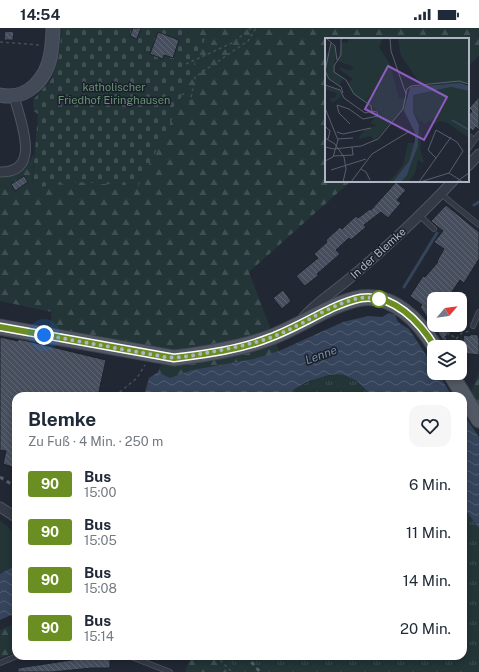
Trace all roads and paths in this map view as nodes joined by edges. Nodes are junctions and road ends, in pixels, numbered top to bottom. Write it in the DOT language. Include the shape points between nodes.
graph roads {
  1 [pos="53,28"];
  2 [pos="251,28"];
  3 [pos="256,28"];
  4 [pos="0,42"];
  5 [pos="52,46"];
  6 [pos="186,64"];
  7 [pos="0,95"];
  8 [pos="14,96"];
  9 [pos="190,103"];
  10 [pos="479,134"];
  11 [pos="469,137"];
  12 [pos="473,142"];
  13 [pos="469,148"];
  14 [pos="479,154"];
  15 [pos="469,165"];
  16 [pos="0,172"];
  17 [pos="452,182"];
  18 [pos="441,194"];
  19 [pos="419,215"];
  20 [pos="479,225"];
  21 [pos="434,228"];
  22 [pos="479,312"];
  23 [pos="302,323"];
  24 [pos="473,326"];
  25 [pos="0,327"];
  26 [pos="436,340"];
  27 [pos="443,340"];
  28 [pos="147,354"];
  29 [pos="454,380"];
  30 [pos="120,392"];
  31 [pos="462,392"];
  32 [pos="467,401"];
  33 [pos="479,420"];
  34 [pos="0,507"];
  35 [pos="12,515"];
  36 [pos="12,658"];
  37 [pos="139,660"];
  38 [pos="220,660"];
  39 [pos="0,663"];
  40 [pos="170,672"];
  41 [pos="232,672"];
  1 -- 5 [label="main road"];
  2 -- 6 [label="path" via="234,42"];
  3 -- 9 [label="path" via="248,41 195,77"];
  4 -- 5 [label="path"];
  5 -- 8 [label="main road" via="42,78 30,90"];
  7 -- 8 [label="main road"];
  8 -- 16 [label="street" via="27,149 18,168"];
  10 -- 12 [label="lane"];
  11 -- 12 [label="lane"];
  12 -- 13 [label="lane"];
  14 -- 15 [label="street"];
  17 -- 18 [label="street, In der Blemke"];
  18 -- 19 [label="street, In der Blemke"];
  18 -- 20 [label="lane"];
  19 -- 21 [label="lane"];
  19 -- 23 [label="street, In der Blemke" via="363,267 307,313"];
  22 -- 24 [label="lane"];
  23 -- 26 [label="main road" via="356,299 379,299 396,305"];
  23 -- 28 [label="main road" via="266,339 238,347 174,358"];
  24 -- 27 [label="path" via="456,338 449,333"];
  25 -- 28 [label="main road"];
  28 -- 30 [label="path" via="145,367 137,378"];
  29 -- 31 [label="main road"];
  32 -- 33 [label="main road"];
  34 -- 35 [label="street"];
  36 -- 39 [label="lane"];
  37 -- 40 [label="lane"];
  38 -- 41 [label="path"];
}
